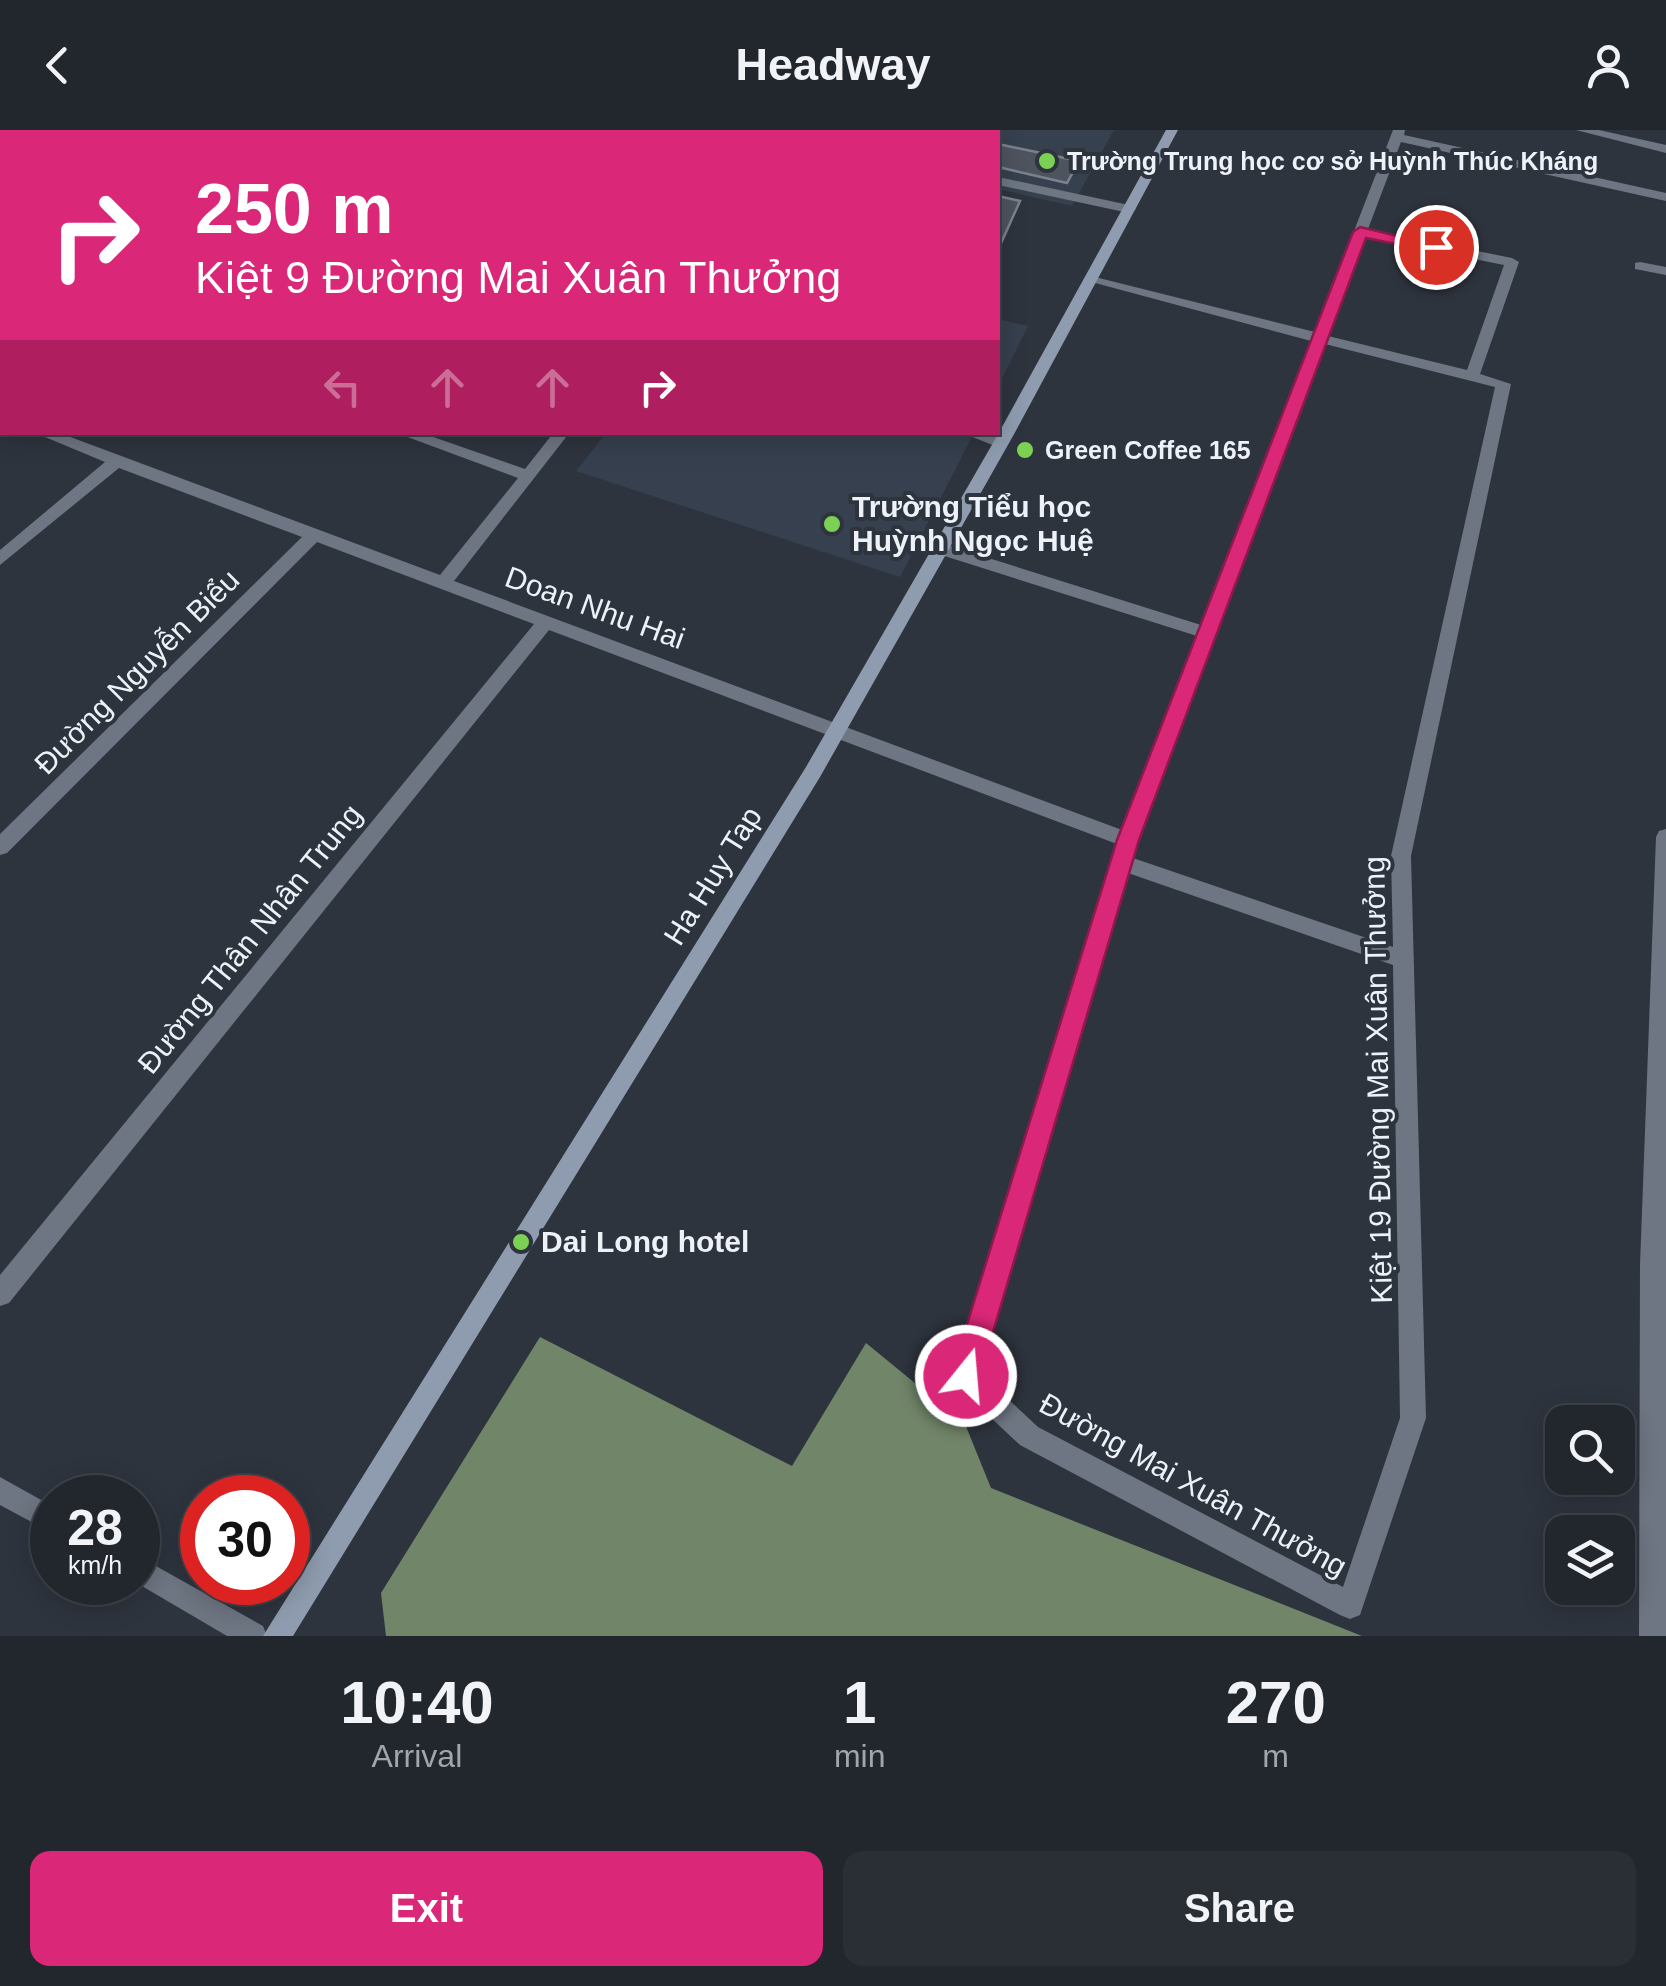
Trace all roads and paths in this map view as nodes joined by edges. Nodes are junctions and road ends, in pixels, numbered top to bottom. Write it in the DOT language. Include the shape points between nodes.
graph roads {
  1 [pos="1172,130"];
  2 [pos="1582,130"];
  3 [pos="1398,133"];
  4 [pos="1666,149"];
  5 [pos="1000,181"];
  6 [pos="1666,197"];
  7 [pos="1129,209"];
  8 [pos="1360,232"];
  9 [pos="1640,266"];
  10 [pos="1666,271"];
  11 [pos="1091,280"];
  12 [pos="1320,338"];
  13 [pos="1472,376"];
  14 [pos="48,435"];
  15 [pos="410,435"];
  16 [pos="561,435"];
  17 [pos="976,435"];
  18 [pos="1000,443"];
  19 [pos="117,462"];
  20 [pos="528,476"];
  21 [pos="313,536"];
  22 [pos="941,549"];
  23 [pos="0,559"];
  24 [pos="442,584"];
  25 [pos="546,622"];
  26 [pos="1208,633"];
  27 [pos="838,730"];
  28 [pos="1666,836"];
  29 [pos="1128,840"];
  30 [pos="0,846"];
  31 [pos="1122,862"];
  32 [pos="1404,960"];
  33 [pos="0,1294"];
  34 [pos="0,1490"];
  35 [pos="30,1507"];
  36 [pos="160,1582"];
  37 [pos="1350,1605"];
  38 [pos="253,1636"];
  39 [pos="277,1636"];
  40 [pos="1653,1636"];
  1 -- 7 [label="street, Ha Huy Tap"];
  2 -- 4 [label="street"];
  3 -- 6 [label="street"];
  3 -- 8 [label="street, Đường Mai Xuân Thưởng"];
  5 -- 7 [label="street"];
  7 -- 11 [label="street, Ha Huy Tap"];
  8 -- 12 [label="street, Đường Mai Xuân Thưởng"];
  8 -- 13 [label="street" via="1512,262"];
  9 -- 10 [label="street"];
  11 -- 12 [label="street, Kiệt 19 Đường Mai Xuân Thưởng"];
  11 -- 18 [label="street, Ha Huy Tap"];
  12 -- 13 [label="street, Kiệt 19 Đường Mai Xuân Thưởng"];
  12 -- 26 [label="street, Đường Mai Xuân Thưởng"];
  13 -- 32 [label="street, Kiệt 19 Đường Mai Xuân Thưởng" via="1504,384 1401,856"];
  14 -- 19 [label="street, Doan Nhu Hai"];
  15 -- 20 [label="street"];
  16 -- 20 [label="street"];
  17 -- 18 [label="street"];
  18 -- 22 [label="street, Ha Huy Tap"];
  19 -- 21 [label="street, Doan Nhu Hai"];
  19 -- 23 [label="street"];
  20 -- 24 [label="street"];
  21 -- 24 [label="street, Doan Nhu Hai"];
  21 -- 30 [label="street, Đường Nguyễn Biểu"];
  22 -- 26 [label="street"];
  22 -- 27 [label="street, Ha Huy Tap"];
  24 -- 25 [label="street, Doan Nhu Hai"];
  25 -- 27 [label="street, Doan Nhu Hai"];
  25 -- 33 [label="street, Đường Thân Nhân Trung"];
  26 -- 29 [label="street, Đường Mai Xuân Thưởng"];
  27 -- 29 [label="street, Doan Nhu Hai"];
  27 -- 39 [label="street, Ha Huy Tap"];
  28 -- 40 [label="street" via="1652,1265"];
  29 -- 31 [label="street, Đường Mai Xuân Thưởng"];
  31 -- 32 [label="street"];
  31 -- 37 [label="street, Đường Mai Xuân Thưởng" via="966,1376 1029,1436"];
  32 -- 37 [label="street, Kiệt 19 Đường Mai Xuân Thưởng" via="1413,1418"];
  34 -- 35 [label="street"];
  36 -- 38 [label="street"];
}
